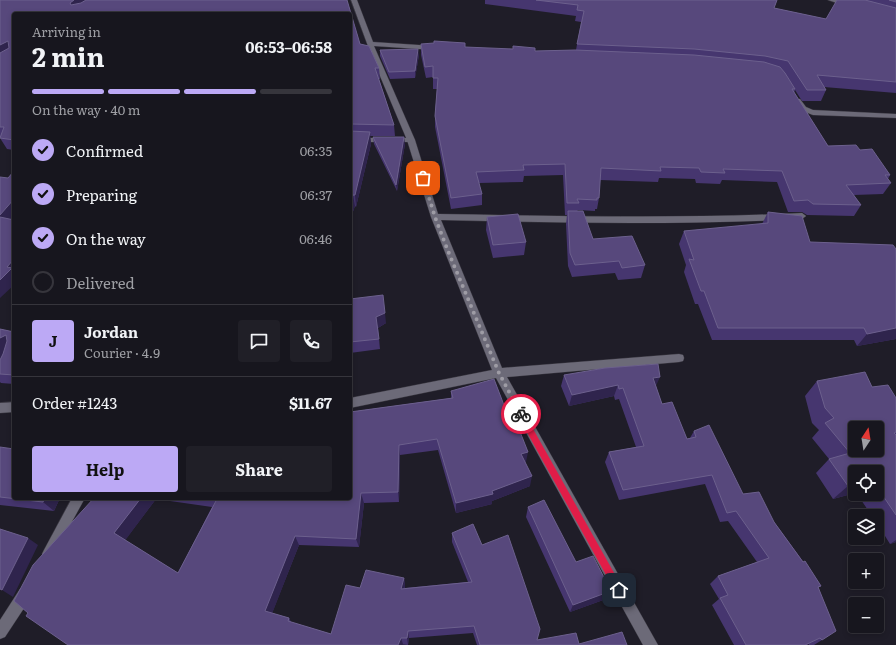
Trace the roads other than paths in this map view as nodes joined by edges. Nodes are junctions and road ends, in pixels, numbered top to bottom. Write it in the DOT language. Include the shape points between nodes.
graph roads {
  1 [pos="354,0"];
  2 [pos="831,0"];
  3 [pos="854,6"];
  4 [pos="370,44"];
  5 [pos="442,48"];
  6 [pos="794,96"];
  7 [pos="896,116"];
  8 [pos="352,138"];
  9 [pos="411,140"];
  10 [pos="802,216"];
  11 [pos="435,217"];
  12 [pos="679,358"];
  13 [pos="499,373"];
  14 [pos="352,403"];
  15 [pos="0,408"];
  16 [pos="12,408"];
  17 [pos="78,500"];
  18 [pos="41,566"];
  19 [pos="30,585"];
  20 [pos="0,632"];
  21 [pos="651,645"];
  1 -- 4 [label="street"];
  2 -- 3 [label="street"];
  4 -- 5 [label="street"];
  4 -- 9 [label="street"];
  6 -- 7 [label="street" via="800,108 806,112"];
  8 -- 9 [label="street"];
  9 -- 11 [label="street"];
  10 -- 11 [label="street" via="717,220"];
  11 -- 13 [label="street"];
  12 -- 13 [label="street"];
  13 -- 14 [label="street"];
  13 -- 21 [label="street"];
  15 -- 16 [label="street"];
  17 -- 18 [label="street"];
  19 -- 20 [label="street"];
}
